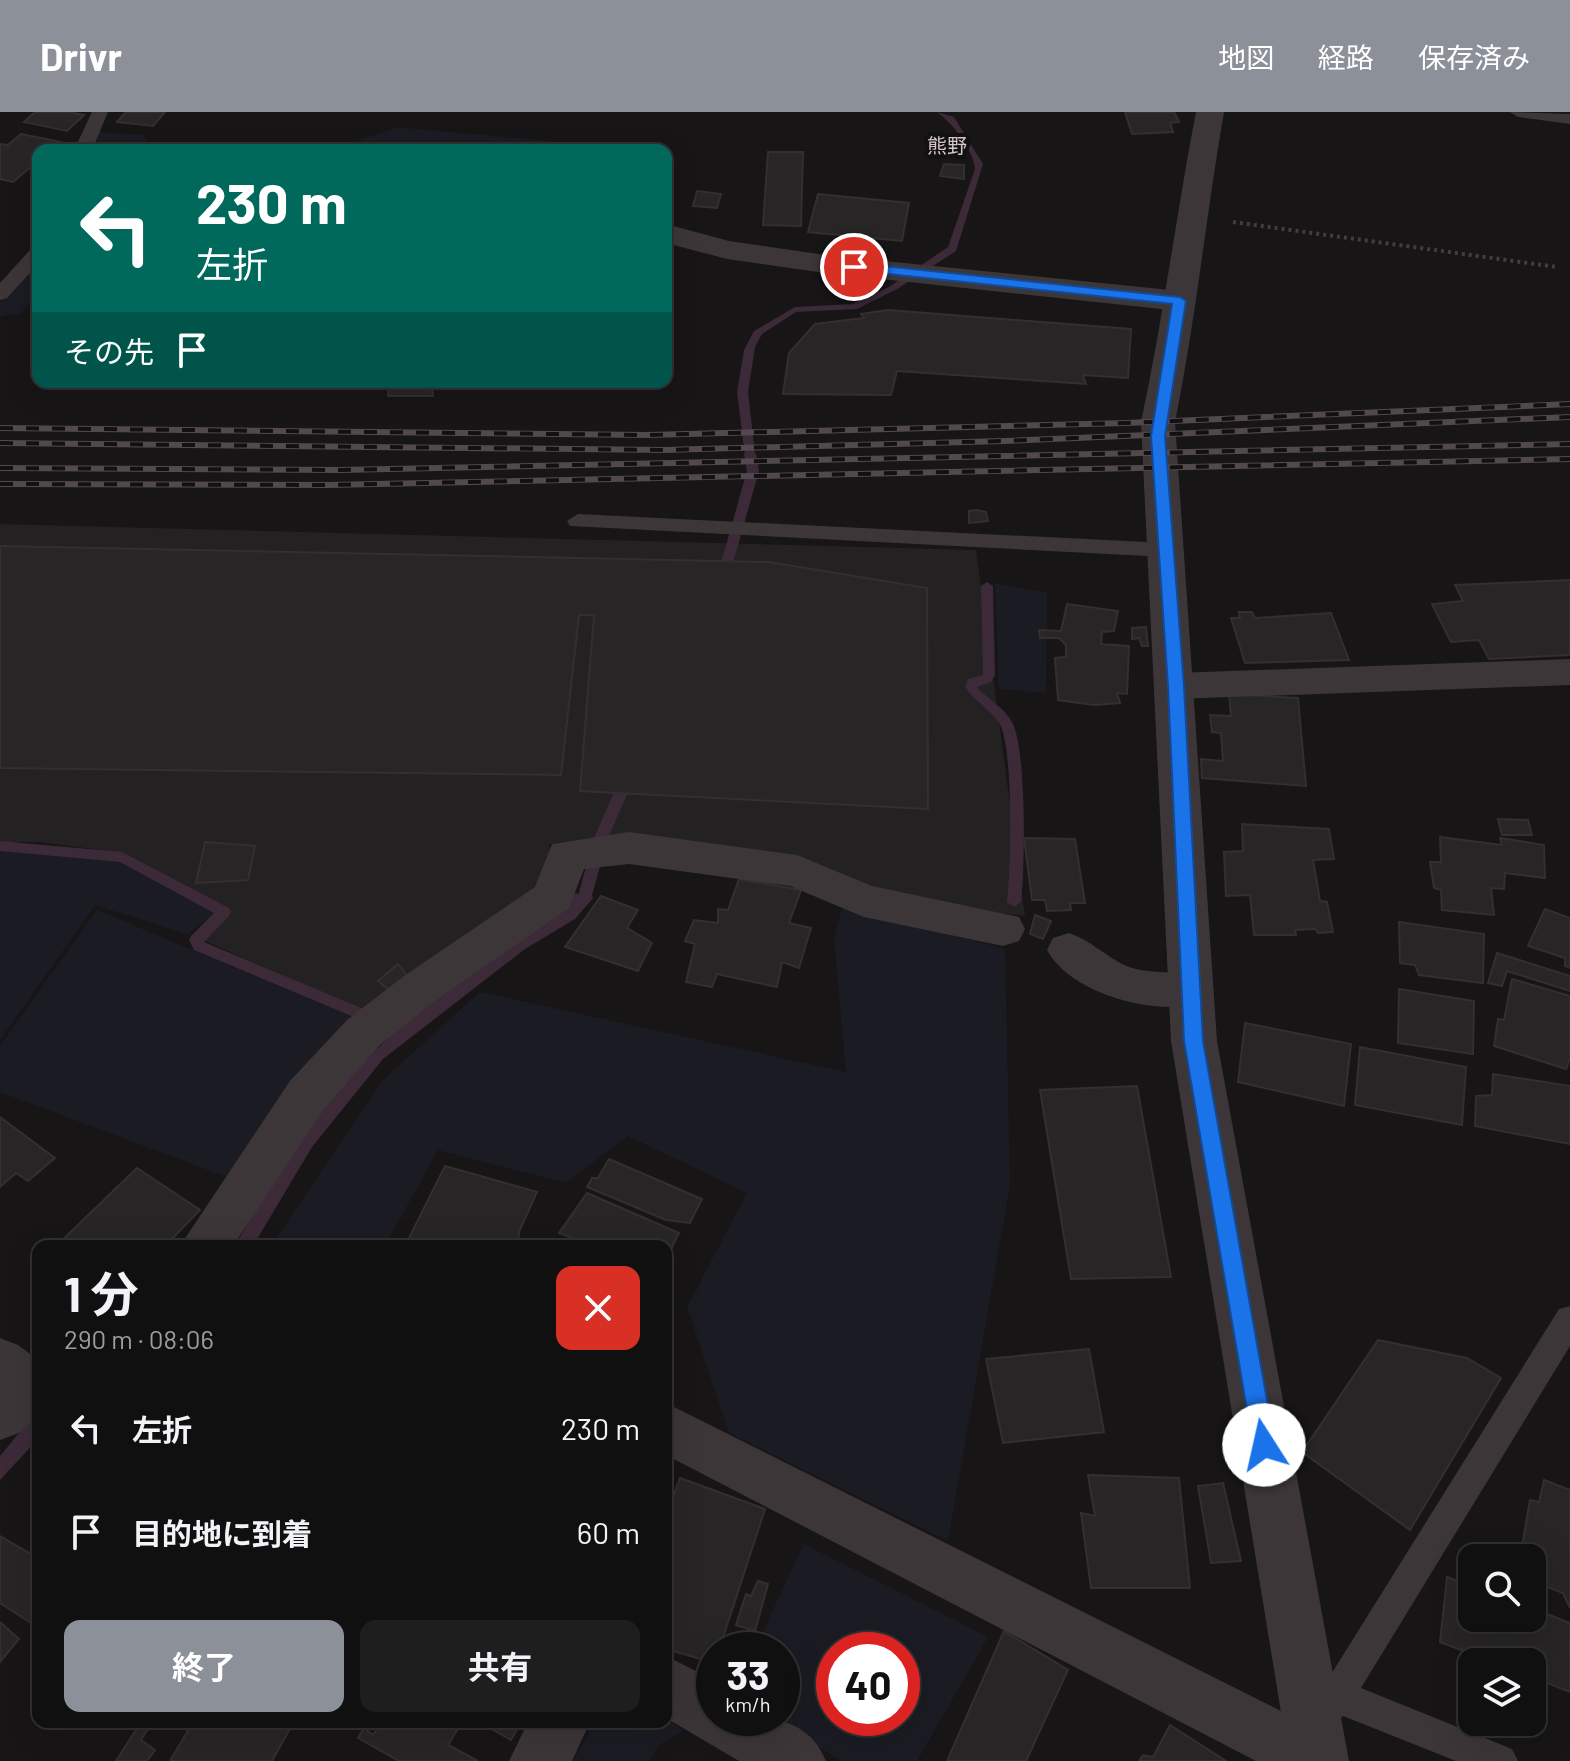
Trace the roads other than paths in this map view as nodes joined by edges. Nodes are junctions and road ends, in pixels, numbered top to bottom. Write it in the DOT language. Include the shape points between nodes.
graph roads {
  1 [pos="100,112"];
  2 [pos="1210,112"];
  3 [pos="1518,112"];
  4 [pos="1570,119"];
  5 [pos="86,144"];
  6 [pos="672,235"];
  7 [pos="32,259"];
  8 [pos="0,294"];
  9 [pos="1180,301"];
  10 [pos="578,521"];
  11 [pos="1166,550"];
  12 [pos="1570,672"];
  13 [pos="1176,686"];
  14 [pos="1003,929"];
  15 [pos="1069,950"];
  16 [pos="1190,990"];
  17 [pos="209,1240"];
  18 [pos="1570,1319"];
  19 [pos="672,1431"];
  20 [pos="672,1688"];
  21 [pos="696,1702"];
  22 [pos="558,1728"];
  23 [pos="753,1736"];
  24 [pos="1309,1738"];
  25 [pos="539,1761"];
  26 [pos="796,1761"];
  27 [pos="1500,1761"];
  1 -- 5 [label="lane"];
  2 -- 9 [label="street"];
  3 -- 4 [label="lane"];
  6 -- 9 [label="street" via="727,250 825,264"];
  7 -- 8 [label="lane"];
  9 -- 11 [label="street" via="1158,422"];
  10 -- 11 [label="lane"];
  11 -- 13 [label="street"];
  12 -- 13 [label="street"];
  13 -- 16 [label="street"];
  14 -- 17 [label="street" via="864,901 797,871 629,848 567,855 554,896 363,1033 307,1095"];
  15 -- 16 [label="street" via="1113,980"];
  16 -- 24 [label="street" via="1194,1041"];
  18 -- 24 [label="lane"];
  19 -- 24 [label="street"];
  20 -- 21 [label="street"];
  22 -- 25 [label="street"];
  23 -- 26 [label="street"];
  24 -- 27 [label="lane"];
}
